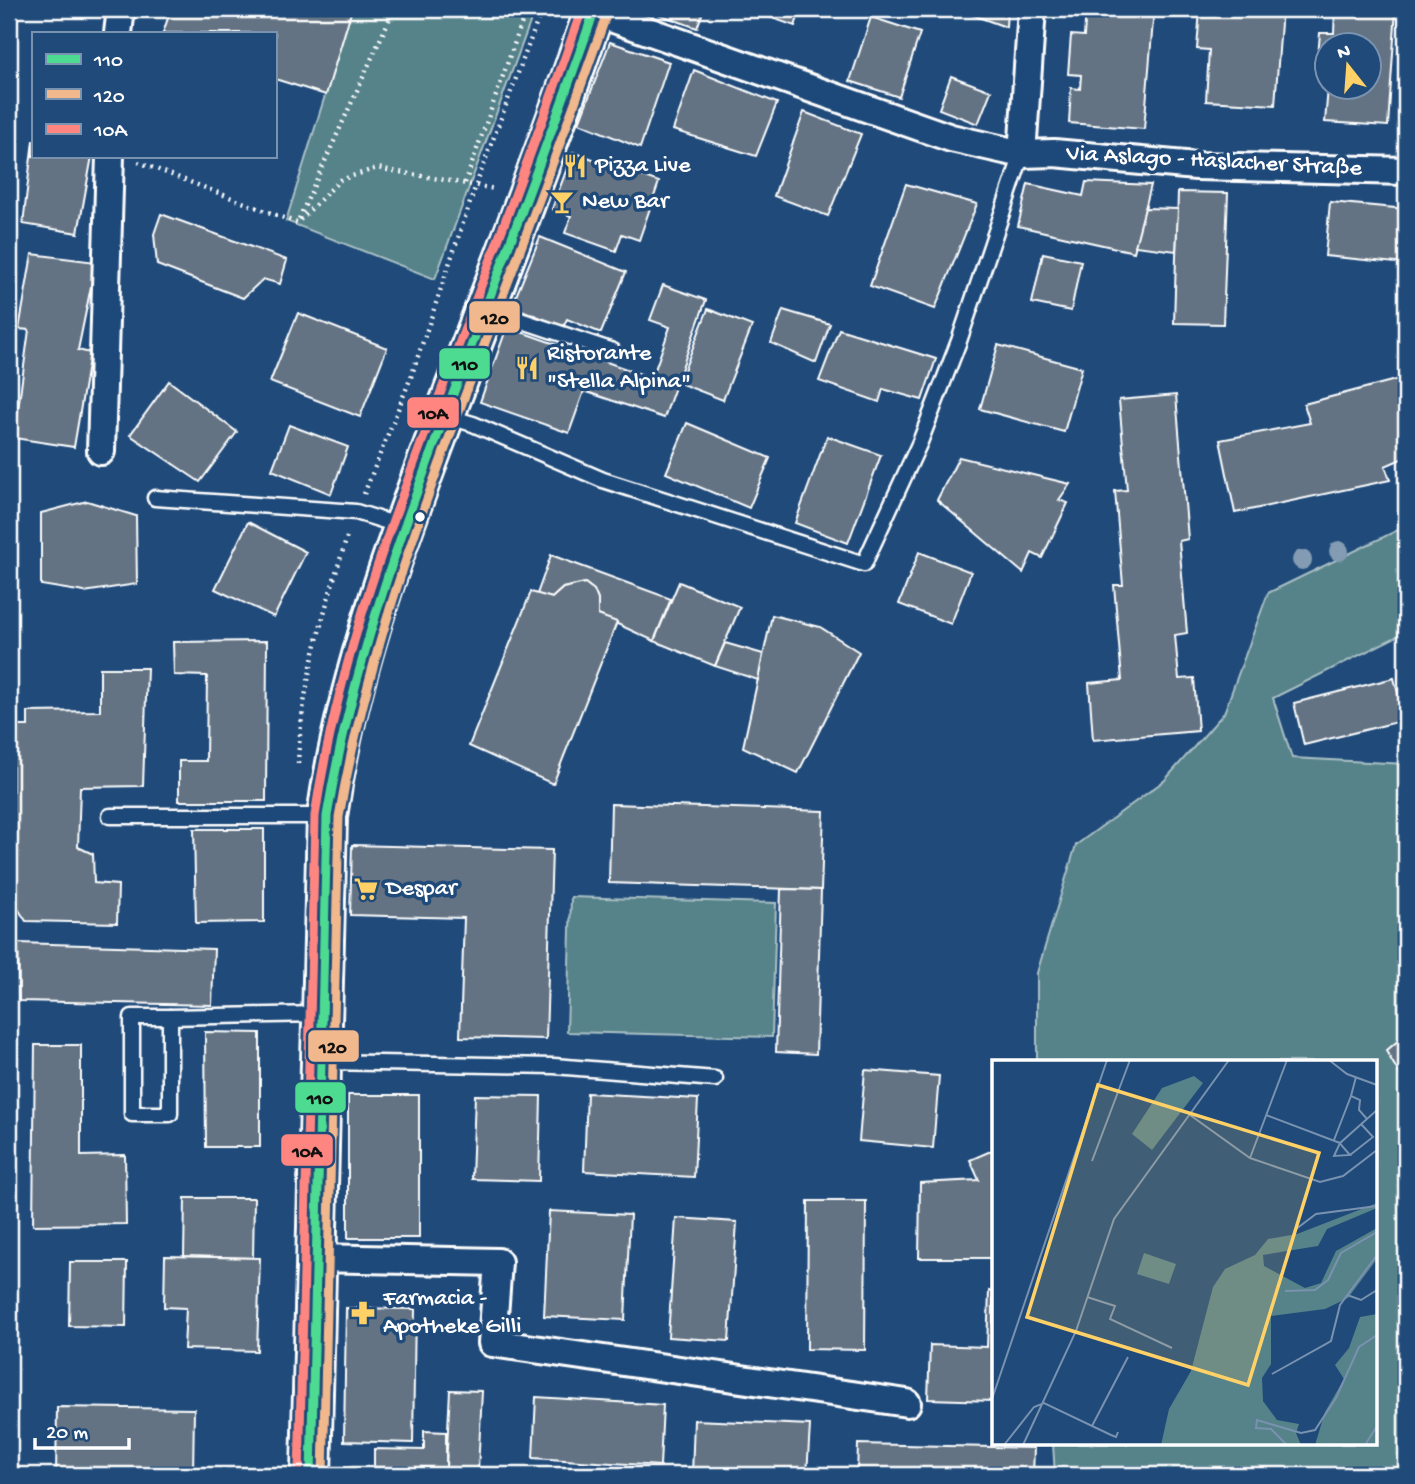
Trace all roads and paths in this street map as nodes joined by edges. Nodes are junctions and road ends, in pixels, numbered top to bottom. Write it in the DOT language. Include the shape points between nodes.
graph roads {
  1 [pos="121,9"];
  2 [pos="394,9"];
  3 [pos="531,9"];
  4 [pos="1032,9"];
  5 [pos="594,10"];
  6 [pos="118,32"];
  7 [pos="1022,154"];
  8 [pos="122,158"];
  9 [pos="1406,171"];
  10 [pos="465,183"];
  11 [pos="529,197"];
  12 [pos="297,223"];
  13 [pos="485,309"];
  14 [pos="613,351"];
  15 [pos="445,415"];
  16 [pos="102,451"];
  17 [pos="155,498"];
  18 [pos="403,527"];
  19 [pos="110,816"];
  20 [pos="327,816"];
  21 [pos="320,1014"];
  22 [pos="170,1017"];
  23 [pos="320,1062"];
  24 [pos="715,1079"];
  25 [pos="316,1258"];
  26 [pos="907,1403"];
  27 [pos="311,1475"];
  1 -- 6 [label="street"];
  2 -- 12 [label="path"];
  3 -- 10 [label="path" via="522,22"];
  4 -- 7 [label="street"];
  5 -- 7 [label="street, Via Aslago - Haslacher Straße" via="951,138"];
  5 -- 11 [label="street"];
  7 -- 9 [label="street, Via Aslago - Haslacher Straße" via="1196,166"];
  7 -- 15 [label="lane" via="959,341 864,564 603,480"];
  8 -- 12 [label="path"];
  8 -- 16 [label="street"];
  10 -- 11 [label="path"];
  10 -- 12 [label="path" via="377,168 340,180"];
  11 -- 13 [label="street"];
  13 -- 14 [label="lane"];
  13 -- 15 [label="street"];
  15 -- 18 [label="street"];
  17 -- 18 [label="lane" via="356,512"];
  18 -- 20 [label="street" via="347,705"];
  19 -- 20 [label="lane"];
  20 -- 21 [label="street"];
  21 -- 22 [label="lane"];
  21 -- 23 [label="street"];
  22 -- 22 [label="lane" via="132,1017 132,1114 170,1114"];
  23 -- 24 [label="lane" via="554,1066"];
  23 -- 25 [label="street"];
  25 -- 26 [label="street" via="498,1262 492,1343"];
  25 -- 27 [label="street"];
}
